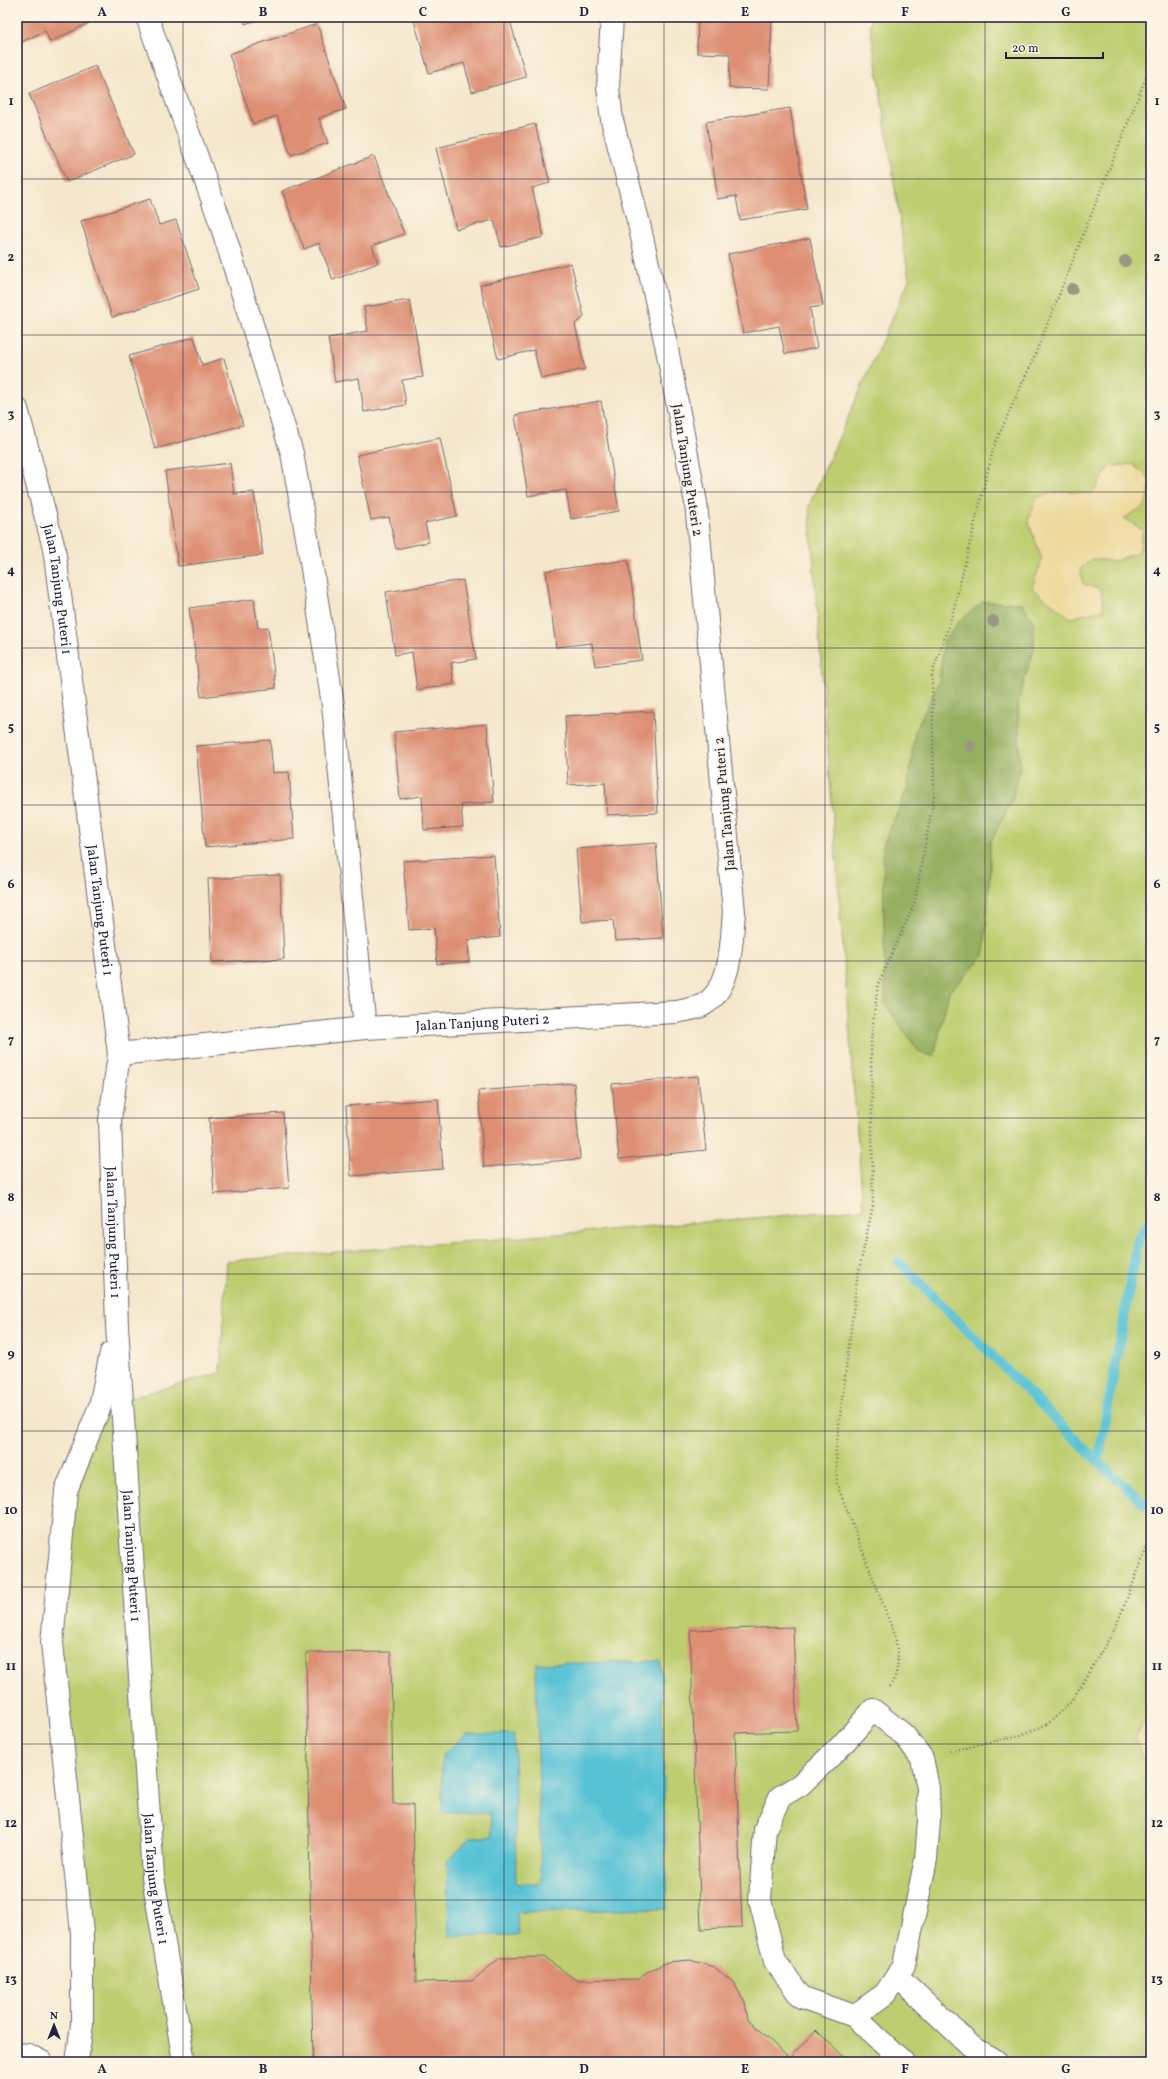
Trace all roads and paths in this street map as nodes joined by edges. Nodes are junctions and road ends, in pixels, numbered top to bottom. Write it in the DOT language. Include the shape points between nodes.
graph roads {
  1 [pos="147,17"];
  2 [pos="612,17"];
  3 [pos="1151,65"];
  4 [pos="17,409"];
  5 [pos="365,1028"];
  6 [pos="118,1054"];
  7 [pos="117,1326"];
  8 [pos="1151,1538"];
  9 [pos="873,1710"];
  10 [pos="922,1758"];
  11 [pos="897,1976"];
  12 [pos="854,2016"];
  13 [pos="17,2054"];
  14 [pos="42,2062"];
  15 [pos="77,2062"];
  16 [pos="184,2062"];
  17 [pos="903,2062"];
  18 [pos="997,2062"];
  1 -- 5 [label="street" via="221,224 292,452 333,705"];
  2 -- 5 [label="street, Jalan Tanjung Puteri 2" via="608,87 612,120 639,224 665,341 696,503 734,912 729,967 720,988 703,1005 676,1012"];
  3 -- 9 [label="path" via="1035,355 994,446 952,616 932,674 934,798 914,904 878,984 871,1038 874,1205 857,1280 836,1449 837,1484 895,1636 899,1661 894,1681"];
  4 -- 6 [label="street, Jalan Tanjung Puteri 1" via="54,548"];
  5 -- 6 [label="street, Jalan Tanjung Puteri 2"];
  6 -- 7 [label="street, Jalan Tanjung Puteri 1" via="110,1120"];
  7 -- 15 [label="street" via="100,1406 66,1491 52,1643 82,1933 82,2024"];
  7 -- 16 [label="street, Jalan Tanjung Puteri 1" via="153,1877"];
  8 -- 10 [label="path" via="1115,1629 1071,1702 1048,1724 1021,1735"];
  9 -- 10 [label="street" via="904,1735"];
  9 -- 12 [label="street" via="800,1786 780,1797 765,1828 760,1900 775,1961 801,1998"];
  10 -- 11 [label="street" via="928,1788 926,1859 904,1965"];
  11 -- 12 [label="street" via="885,1994"];
  11 -- 18 [label="street" via="971,2046"];
  12 -- 17 [label="street"];
  13 -- 14 [label="street" via="28,2055"];
}
